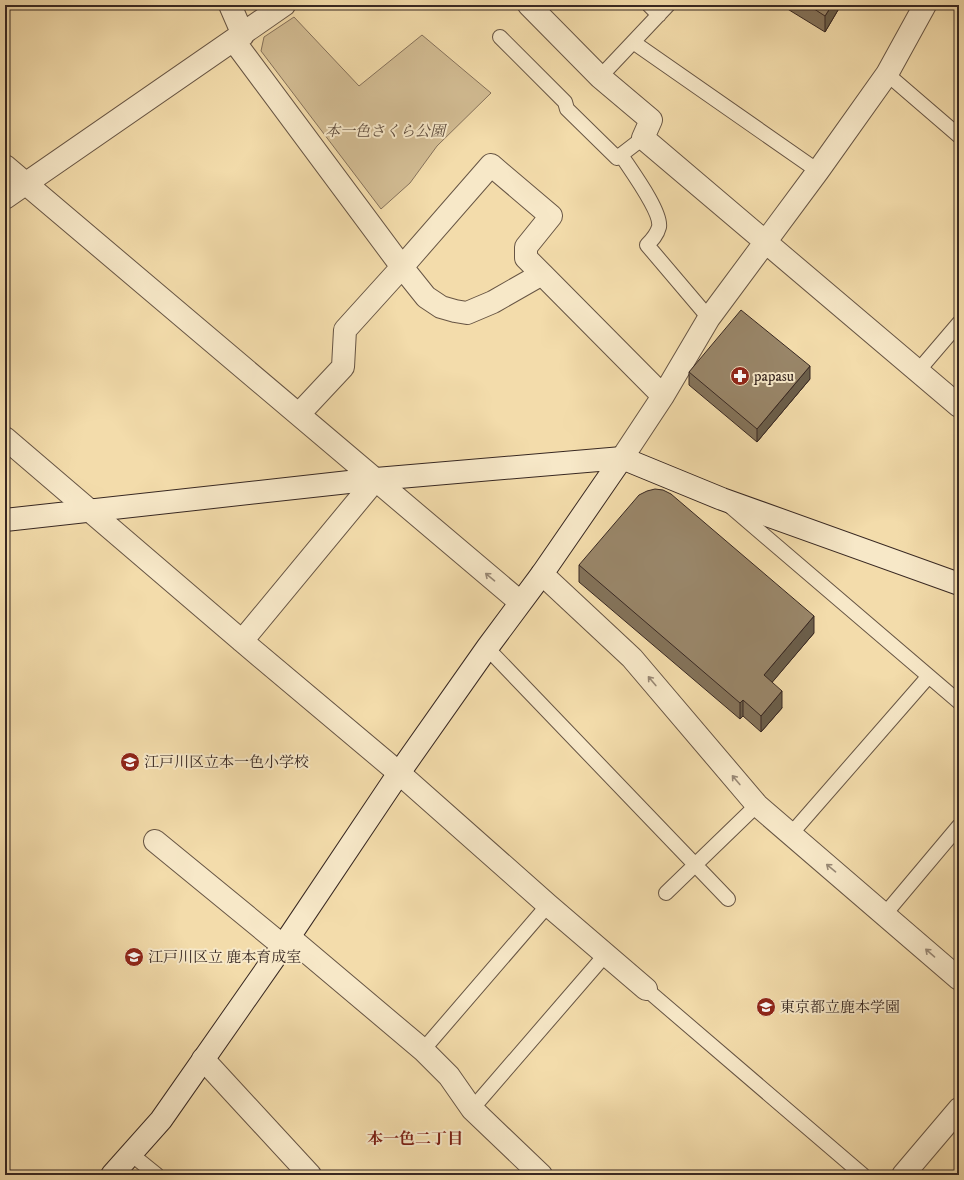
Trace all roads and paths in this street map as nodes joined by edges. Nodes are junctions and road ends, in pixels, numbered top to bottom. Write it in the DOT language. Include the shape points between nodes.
graph roads {
  1 [pos="230,5"];
  2 [pos="284,5"];
  3 [pos="529,5"];
  4 [pos="925,5"];
  5 [pos="658,8"];
  6 [pos="500,37"];
  7 [pos="238,38"];
  8 [pos="633,42"];
  9 [pos="887,74"];
  10 [pos="600,77"];
  11 [pos="959,136"];
  12 [pos="643,138"];
  13 [pos="621,155"];
  14 [pos="5,166"];
  15 [pos="818,171"];
  16 [pos="27,184"];
  17 [pos="5,198"];
  18 [pos="765,241"];
  19 [pos="402,267"];
  20 [pos="542,274"];
  21 [pos="709,318"];
  22 [pos="959,323"];
  23 [pos="918,371"];
  24 [pos="663,396"];
  25 [pos="959,406"];
  26 [pos="299,414"];
  27 [pos="5,438"];
  28 [pos="622,458"];
  29 [pos="376,479"];
  30 [pos="722,499"];
  31 [pos="90,511"];
  32 [pos="5,520"];
  33 [pos="542,574"];
  34 [pos="959,584"];
  35 [pos="520,602"];
  36 [pos="242,641"];
  37 [pos="487,648"];
  38 [pos="928,676"];
  39 [pos="959,702"];
  40 [pos="399,773"];
  41 [pos="757,805"];
  42 [pos="959,826"];
  43 [pos="792,834"];
  44 [pos="155,841"];
  45 [pos="695,866"];
  46 [pos="666,893"];
  47 [pos="728,899"];
  48 [pos="548,905"];
  49 [pos="885,914"];
  50 [pos="286,941"];
  51 [pos="606,954"];
  52 [pos="959,979"];
  53 [pos="646,989"];
  54 [pos="423,1050"];
  55 [pos="203,1059"];
  56 [pos="472,1109"];
  57 [pos="959,1109"];
  58 [pos="131,1154"];
  59 [pos="112,1175"];
  60 [pos="157,1175"];
  61 [pos="310,1175"];
  62 [pos="541,1175"];
  63 [pos="863,1175"];
  64 [pos="903,1175"];
  1 -- 7 [label="street"];
  2 -- 7 [label="street"];
  3 -- 10 [label="street"];
  4 -- 9 [label="street"];
  5 -- 8 [label="lane"];
  6 -- 13 [label="lane" via="617,158"];
  7 -- 16 [label="street"];
  7 -- 19 [label="street"];
  8 -- 10 [label="lane"];
  8 -- 15 [label="lane"];
  9 -- 11 [label="lane"];
  9 -- 15 [label="street"];
  10 -- 12 [label="street" via="651,120"];
  12 -- 13 [label="lane"];
  12 -- 18 [label="street"];
  13 -- 21 [label="lane" via="655,209 659,226 647,246"];
  14 -- 16 [label="street"];
  15 -- 18 [label="street"];
  16 -- 17 [label="street"];
  16 -- 26 [label="street"];
  18 -- 21 [label="street"];
  18 -- 23 [label="street"];
  19 -- 20 [label="street" via="426,297 441,307 467,313 493,302"];
  19 -- 20 [label="street" via="491,165 551,216 526,247 526,258"];
  19 -- 26 [label="street" via="345,330 343,367"];
  20 -- 24 [label="street"];
  21 -- 24 [label="street"];
  22 -- 23 [label="lane"];
  23 -- 25 [label="street"];
  24 -- 28 [label="street"];
  26 -- 29 [label="street"];
  27 -- 31 [label="street"];
  28 -- 29 [label="street"];
  28 -- 30 [label="street"];
  28 -- 33 [label="street"];
  29 -- 31 [label="street"];
  35 -- 29 [label="street, one-way"];
  29 -- 36 [label="street"];
  30 -- 34 [label="street"];
  30 -- 38 [label="lane"];
  31 -- 32 [label="street"];
  31 -- 36 [label="street"];
  33 -- 35 [label="street"];
  41 -- 33 [label="street, one-way" via="632,658"];
  35 -- 37 [label="street"];
  36 -- 40 [label="street"];
  37 -- 40 [label="street"];
  37 -- 45 [label="lane"];
  38 -- 39 [label="lane"];
  38 -- 43 [label="lane"];
  40 -- 48 [label="street"];
  40 -- 50 [label="street"];
  41 -- 43 [label="street"];
  41 -- 45 [label="lane"];
  42 -- 49 [label="lane"];
  49 -- 43 [label="street, one-way"];
  44 -- 50 [label="street"];
  45 -- 46 [label="lane"];
  45 -- 47 [label="lane"];
  48 -- 51 [label="street"];
  48 -- 54 [label="lane"];
  52 -- 49 [label="street, one-way"];
  50 -- 54 [label="street"];
  50 -- 55 [label="street"];
  51 -- 53 [label="street"];
  51 -- 56 [label="lane"];
  53 -- 63 [label="lane"];
  54 -- 56 [label="street" via="449,1076"];
  55 -- 58 [label="street" via="161,1120"];
  55 -- 61 [label="street"];
  56 -- 62 [label="street"];
  57 -- 64 [label="street"];
  58 -- 59 [label="street"];
  58 -- 60 [label="lane"];
}
